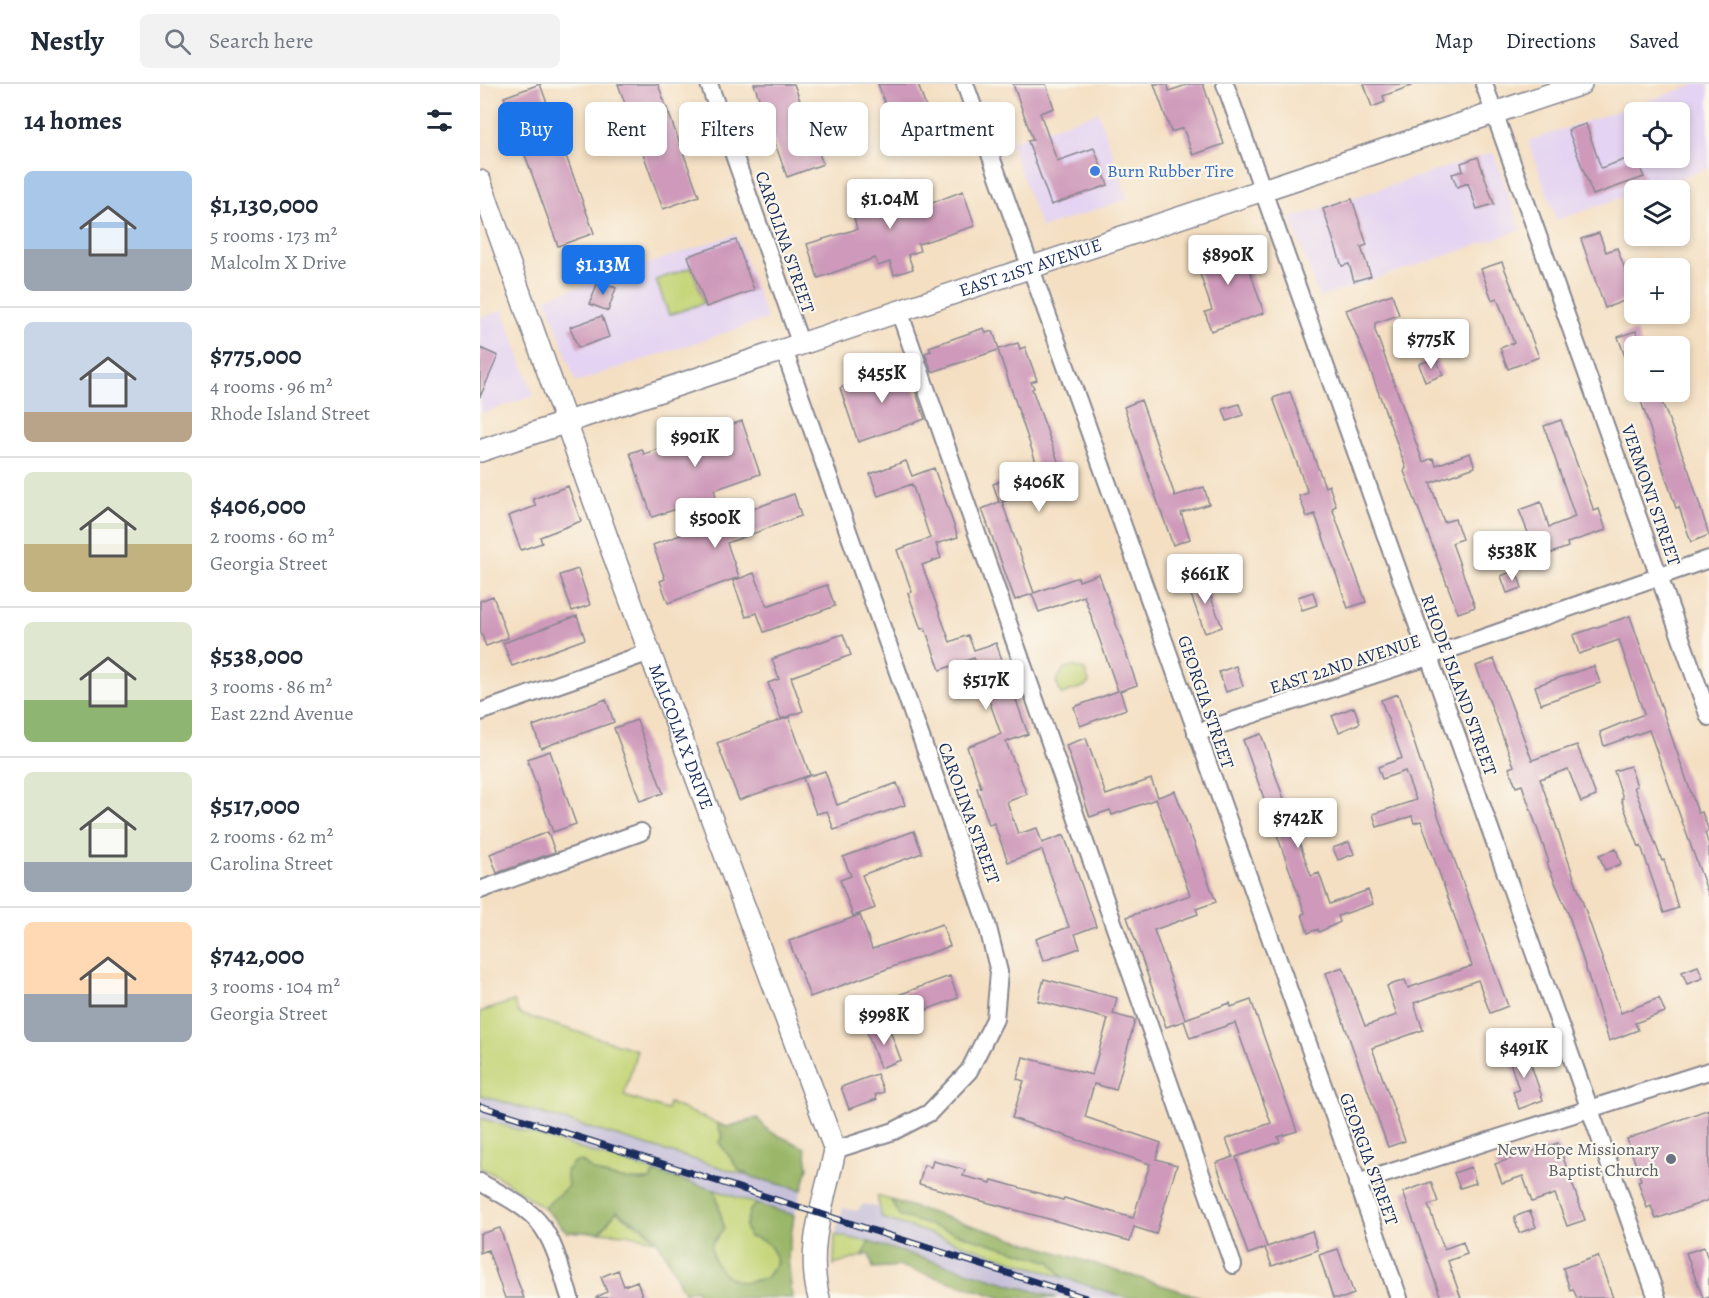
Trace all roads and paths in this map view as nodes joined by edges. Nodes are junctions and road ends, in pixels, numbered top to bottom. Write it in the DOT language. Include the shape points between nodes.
graph roads {
  1 [pos="709,84"];
  2 [pos="965,84"];
  3 [pos="1225,84"];
  4 [pos="1484,84"];
  5 [pos="1581,84"];
  6 [pos="1494,112"];
  7 [pos="480,181"];
  8 [pos="1263,189"];
  9 [pos="1032,267"];
  10 [pos="899,311"];
  11 [pos="792,347"];
  12 [pos="567,422"];
  13 [pos="480,451"];
  14 [pos="1709,559"];
  15 [pos="1659,576"];
  16 [pos="650,652"];
  17 [pos="1428,657"];
  18 [pos="480,712"];
  19 [pos="1709,717"];
  20 [pos="1196,733"];
  21 [pos="641,832"];
  22 [pos="480,890"];
  23 [pos="1709,1071"];
  24 [pos="1590,1108"];
  25 [pos="835,1150"];
  26 [pos="480,1182"];
  27 [pos="1357,1183"];
  28 [pos="1233,1265"];
  29 [pos="570,1298"];
  30 [pos="819,1298"];
  31 [pos="1399,1298"];
  32 [pos="1657,1298"];
  1 -- 11 [label="street, CAROLINA STREET"];
  2 -- 9 [label="street, GEORGIA STREET"];
  3 -- 8 [label="street, RHODE ISLAND STREET"];
  4 -- 6 [label="street, VERMONT STREET"];
  5 -- 6 [label="street, EAST 21ST AVENUE"];
  6 -- 8 [label="street, EAST 21ST AVENUE"];
  6 -- 15 [label="street, VERMONT STREET"];
  7 -- 12 [label="street, MALCOLM X DRIVE"];
  8 -- 9 [label="street, EAST 21ST AVENUE"];
  8 -- 17 [label="street, RHODE ISLAND STREET"];
  9 -- 10 [label="street, EAST 21ST AVENUE"];
  9 -- 20 [label="street, GEORGIA STREET"];
  10 -- 11 [label="street, EAST 21ST AVENUE"];
  10 -- 28 [label="street"];
  11 -- 12 [label="street, EAST 21ST AVENUE"];
  11 -- 25 [label="street, CAROLINA STREET" via="987,924 999,972 995,1020 969,1071 929,1113 894,1131"];
  12 -- 13 [label="street, EAST 21ST AVENUE"];
  12 -- 16 [label="street, MALCOLM X DRIVE"];
  14 -- 15 [label="street, EAST 22ND AVENUE"];
  15 -- 17 [label="street, EAST 22ND AVENUE"];
  15 -- 19 [label="street, VERMONT STREET"];
  16 -- 18 [label="street"];
  16 -- 25 [label="street, MALCOLM X DRIVE"];
  17 -- 20 [label="street, EAST 22ND AVENUE"];
  17 -- 24 [label="street, RHODE ISLAND STREET"];
  20 -- 27 [label="street, GEORGIA STREET"];
  21 -- 22 [label="street"];
  23 -- 24 [label="street"];
  24 -- 27 [label="street"];
  24 -- 32 [label="street, RHODE ISLAND STREET"];
  25 -- 30 [label="street" via="813,1252"];
  26 -- 29 [label="street" via="540,1223 551,1242"];
  27 -- 31 [label="street, GEORGIA STREET"];
}
